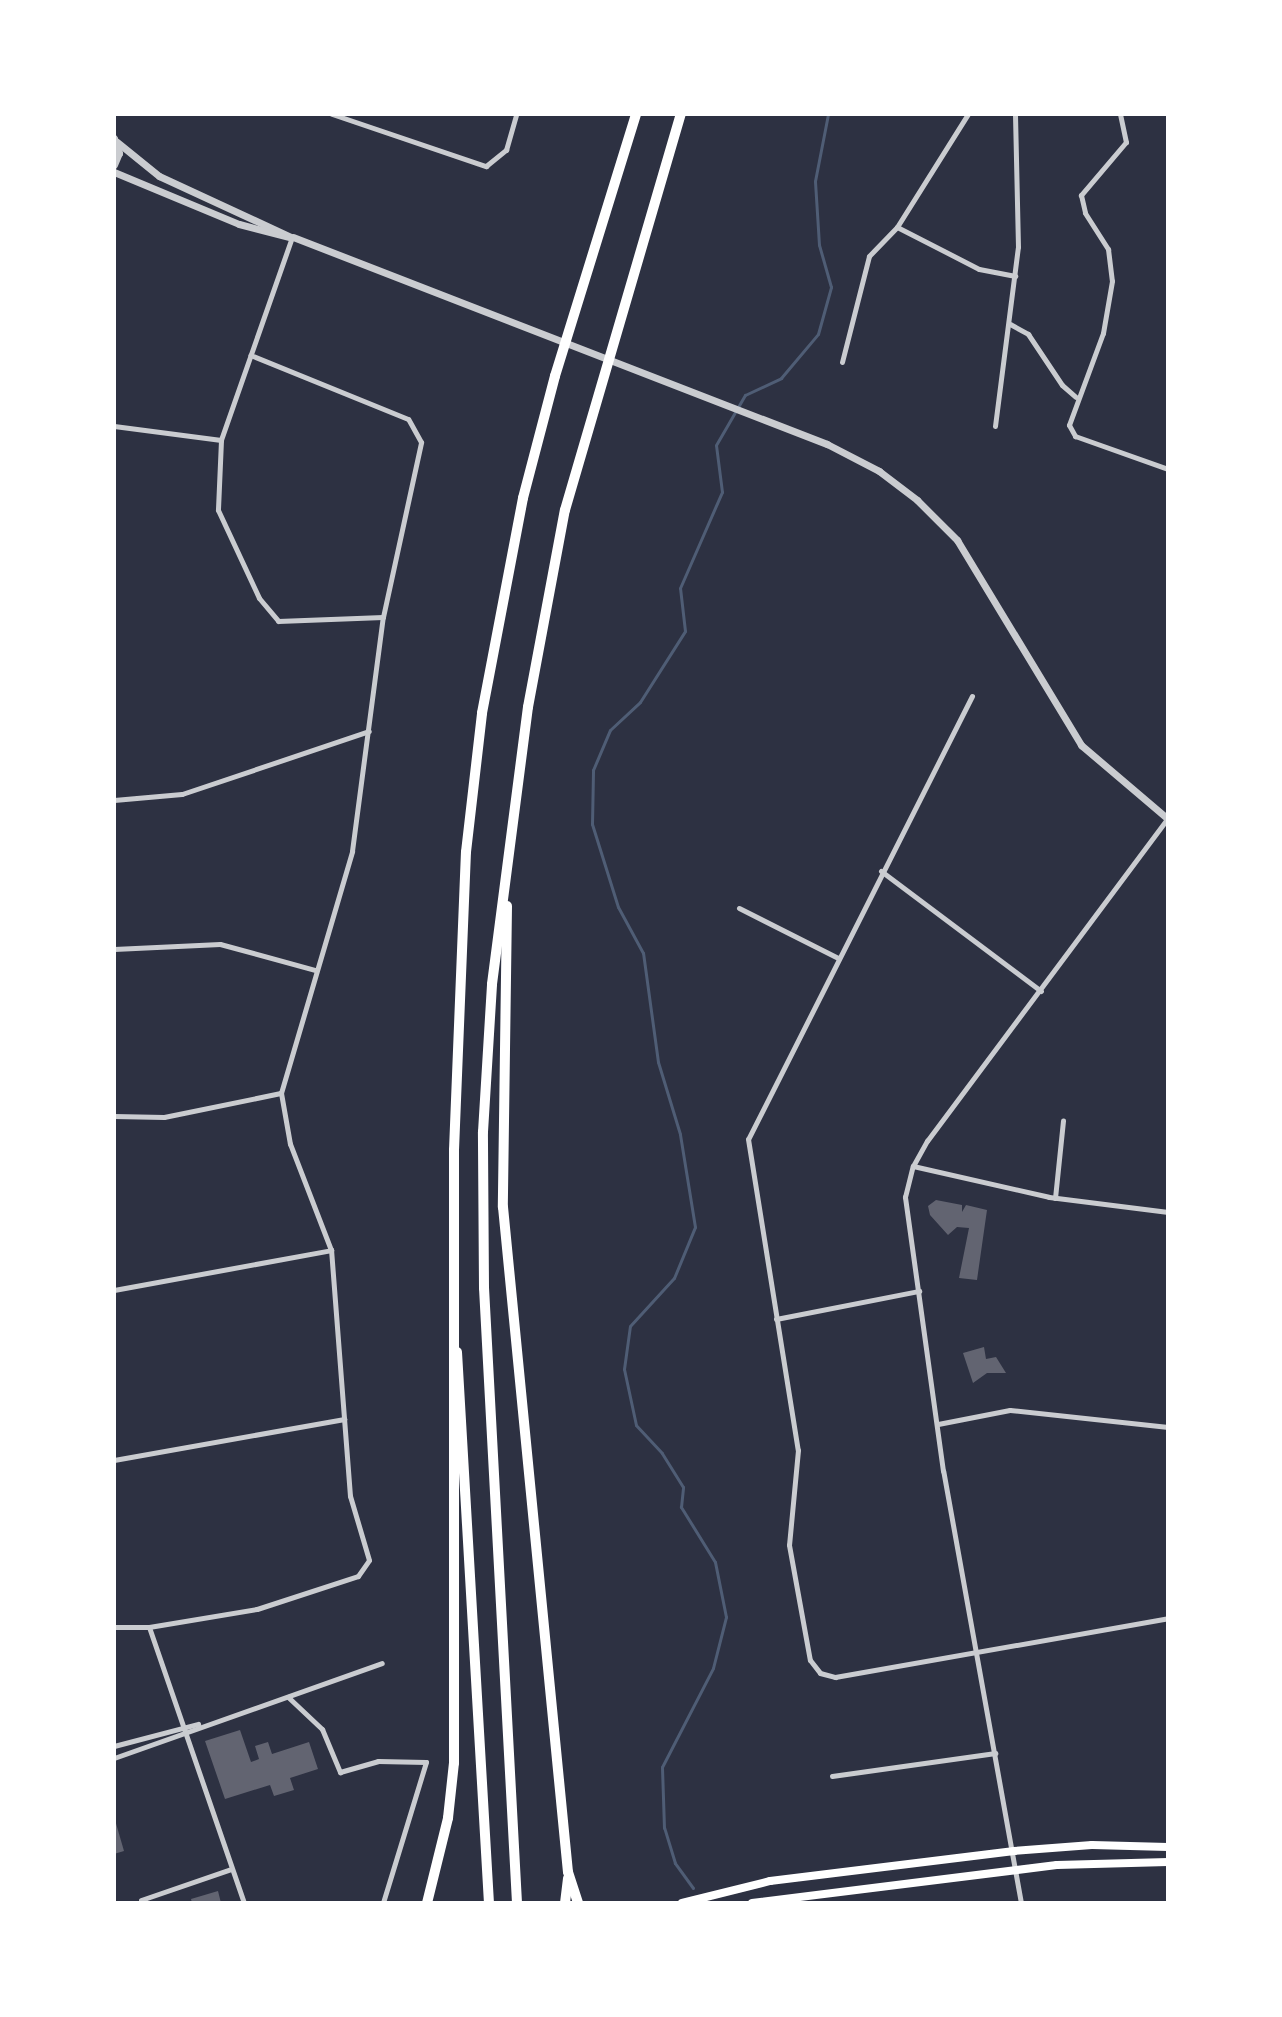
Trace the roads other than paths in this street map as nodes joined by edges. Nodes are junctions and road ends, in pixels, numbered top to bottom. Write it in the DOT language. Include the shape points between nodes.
graph roads {
  1 [pos="332,114"];
  2 [pos="516,114"];
  3 [pos="636,114"];
  4 [pos="681,114"];
  5 [pos="968,114"];
  6 [pos="1015,114"];
  7 [pos="1120,114"];
  8 [pos="116,140"];
  9 [pos="114,165"];
  10 [pos="114,172"];
  11 [pos="897,227"];
  12 [pos="292,237"];
  13 [pos="1015,276"];
  14 [pos="1010,324"];
  15 [pos="250,355"];
  16 [pos="842,362"];
  17 [pos="1076,397"];
  18 [pos="114,426"];
  19 [pos="995,426"];
  20 [pos="221,440"];
  21 [pos="1168,469"];
  22 [pos="383,617"];
  23 [pos="972,696"];
  24 [pos="369,731"];
  25 [pos="114,800"];
  26 [pos="1168,819"];
  27 [pos="510,839"];
  28 [pos="881,871"];
  29 [pos="739,908"];
  30 [pos="114,949"];
  31 [pos="838,958"];
  32 [pos="315,970"];
  33 [pos="1041,991"];
  34 [pos="281,1093"];
  35 [pos="114,1116"];
  36 [pos="1063,1120"];
  37 [pos="913,1166"];
  38 [pos="1055,1198"];
  39 [pos="1168,1212"];
  40 [pos="331,1250"];
  41 [pos="114,1290"];
  42 [pos="919,1291"];
  43 [pos="454,1294"];
  44 [pos="776,1319"];
  45 [pos="344,1419"];
  46 [pos="938,1424"];
  47 [pos="1168,1427"];
  48 [pos="114,1460"];
  49 [pos="1168,1618"];
  50 [pos="114,1627"];
  51 [pos="149,1627"];
  52 [pos="975,1651"];
  53 [pos="382,1663"];
  54 [pos="288,1697"];
  55 [pos="201,1724"];
  56 [pos="181,1725"];
  57 [pos="184,1734"];
  58 [pos="114,1746"];
  59 [pos="995,1753"];
  60 [pos="114,1758"];
  61 [pos="832,1776"];
  62 [pos="1168,1847"];
  63 [pos="440,1848"];
  64 [pos="1014,1851"];
  65 [pos="1168,1862"];
  66 [pos="231,1869"];
  67 [pos="1017,1869"];
  68 [pos="568,1872"];
  69 [pos="141,1900"];
  70 [pos="244,1903"];
  71 [pos="383,1903"];
  72 [pos="420,1903"];
  73 [pos="427,1903"];
  74 [pos="489,1903"];
  75 [pos="517,1903"];
  76 [pos="565,1903"];
  77 [pos="578,1903"];
  78 [pos="682,1903"];
  79 [pos="752,1903"];
  80 [pos="1021,1903"];
  1 -- 2 [label="street" via="479,166 492,164 506,150"];
  3 -- 43 [label="highway" via="523,498 482,713 466,852 456,1059"];
  4 -- 27 [label="highway" via="565,510"];
  5 -- 11 [label="street"];
  6 -- 13 [label="street"];
  7 -- 17 [label="street" via="1126,142 1081,195 1085,213 1108,249 1112,281 1103,333"];
  8 -- 9 [label="street"];
  8 -- 12 [label="street" via="159,176"];
  10 -- 12 [label="street" via="259,231"];
  11 -- 13 [label="street" via="979,269"];
  11 -- 16 [label="street" via="866,264"];
  12 -- 15 [label="street"];
  12 -- 26 [label="street" via="855,457 939,520 974,564 1076,739 1122,785"];
  13 -- 14 [label="street"];
  14 -- 17 [label="street" via="1028,334"];
  14 -- 19 [label="street"];
  15 -- 20 [label="street"];
  15 -- 22 [label="street" via="408,419 419,434"];
  17 -- 21 [label="street" via="1069,425 1075,436"];
  18 -- 20 [label="street"];
  20 -- 22 [label="street" via="218,510 272,617 286,623"];
  22 -- 24 [label="street"];
  23 -- 28 [label="street"];
  24 -- 25 [label="street" via="182,794"];
  24 -- 32 [label="street" via="352,851"];
  26 -- 33 [label="street"];
  27 -- 68 [label="highway" via="503,1207"];
  27 -- 75 [label="highway" via="492,984 483,1132 484,1288"];
  28 -- 31 [label="street"];
  28 -- 33 [label="street"];
  29 -- 31 [label="street"];
  30 -- 32 [label="street" via="220,944"];
  31 -- 44 [label="street" via="748,1139"];
  32 -- 34 [label="street"];
  33 -- 37 [label="street"];
  34 -- 35 [label="street" via="164,1117"];
  34 -- 40 [label="street" via="290,1144"];
  36 -- 38 [label="street"];
  37 -- 38 [label="street"];
  37 -- 42 [label="street" via="905,1212"];
  38 -- 39 [label="street"];
  40 -- 41 [label="street"];
  40 -- 45 [label="street"];
  42 -- 44 [label="street"];
  42 -- 46 [label="street"];
  43 -- 63 [label="highway" via="454,1763"];
  43 -- 74 [label="highway"];
  44 -- 52 [label="street" via="798,1450 790,1557 810,1660 820,1673 835,1677"];
  45 -- 48 [label="street"];
  45 -- 51 [label="street" via="350,1496 369,1554 367,1568 345,1582 257,1609"];
  46 -- 47 [label="street" via="1010,1410"];
  46 -- 52 [label="street"];
  49 -- 52 [label="street"];
  50 -- 51 [label="street"];
  51 -- 56 [label="street"];
  52 -- 59 [label="street"];
  53 -- 54 [label="street"];
  54 -- 55 [label="street"];
  54 -- 71 [label="street" via="318,1723 340,1772 378,1761 426,1762"];
  55 -- 56 [label="street"];
  55 -- 57 [label="street"];
  56 -- 57 [label="street"];
  56 -- 58 [label="street"];
  57 -- 60 [label="street"];
  57 -- 66 [label="street"];
  59 -- 61 [label="street"];
  59 -- 64 [label="street"];
  62 -- 64 [label="main road"];
  63 -- 72 [label="highway"];
  63 -- 73 [label="highway"];
  64 -- 67 [label="street"];
  64 -- 78 [label="main road" via="770,1881"];
  65 -- 67 [label="main road"];
  66 -- 69 [label="street"];
  66 -- 70 [label="street"];
  67 -- 79 [label="main road"];
  67 -- 80 [label="street"];
  68 -- 76 [label="highway"];
  68 -- 77 [label="highway"];
}
